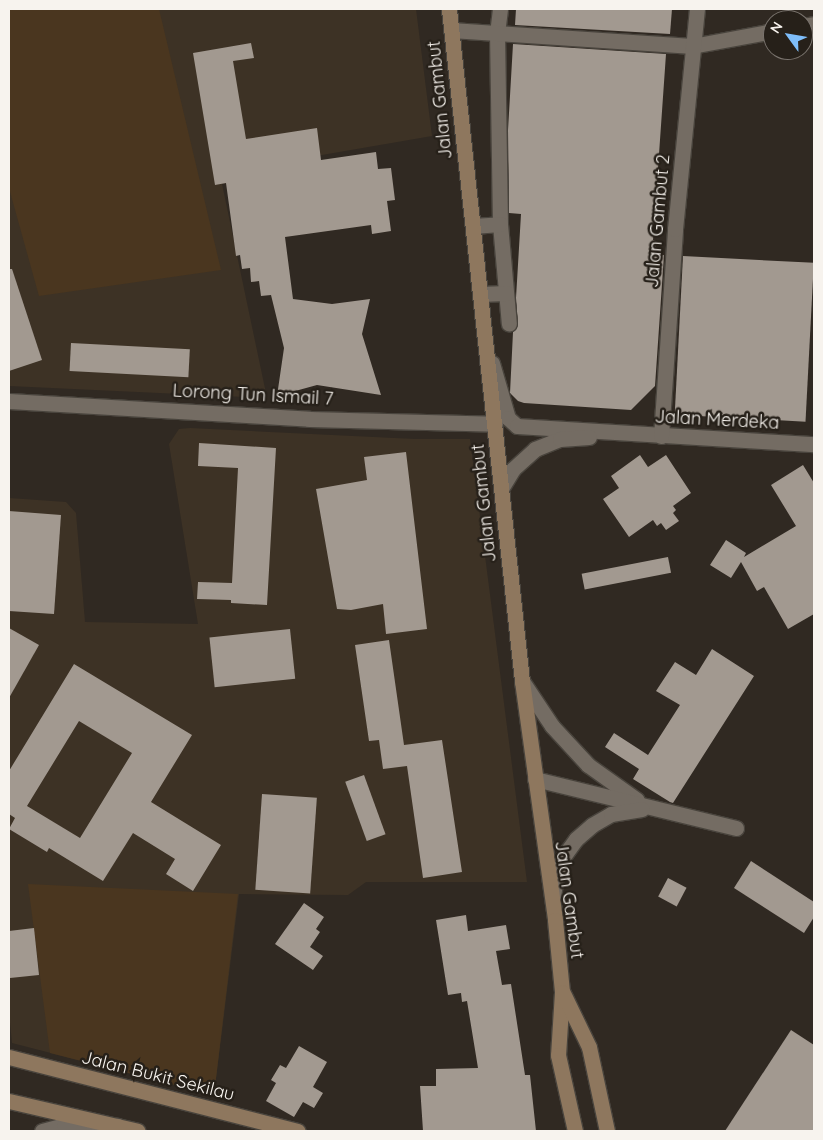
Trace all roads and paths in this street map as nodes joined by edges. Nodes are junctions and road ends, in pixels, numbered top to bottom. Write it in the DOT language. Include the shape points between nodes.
graph roads {
  1 [pos="449,9"];
  2 [pos="500,9"];
  3 [pos="697,9"];
  4 [pos="451,30"];
  5 [pos="763,33"];
  6 [pos="497,34"];
  7 [pos="692,46"];
  8 [pos="500,224"];
  9 [pos="473,226"];
  10 [pos="506,293"];
  11 [pos="480,294"];
  12 [pos="509,324"];
  13 [pos="485,343"];
  14 [pos="9,401"];
  15 [pos="495,424"];
  16 [pos="618,434"];
  17 [pos="661,436"];
  18 [pos="814,444"];
  19 [pos="501,489"];
  20 [pos="522,681"];
  21 [pos="535,779"];
  22 [pos="654,809"];
  23 [pos="736,828"];
  24 [pos="555,920"];
  25 [pos="562,992"];
  26 [pos="9,1058"];
  27 [pos="9,1101"];
  28 [pos="117,1126"];
  29 [pos="42,1131"];
  30 [pos="138,1131"];
  31 [pos="298,1131"];
  32 [pos="575,1131"];
  33 [pos="607,1131"];
  1 -- 4 [label="street, Jalan Gambut"];
  2 -- 6 [label="street"];
  3 -- 7 [label="street, Jalan Gambut 2"];
  4 -- 6 [label="street"];
  4 -- 9 [label="street, Jalan Gambut"];
  5 -- 7 [label="street"];
  6 -- 7 [label="street"];
  6 -- 8 [label="street"];
  7 -- 17 [label="street, Jalan Gambut 2"];
  8 -- 9 [label="street"];
  8 -- 10 [label="street"];
  9 -- 11 [label="street, Jalan Gambut"];
  10 -- 11 [label="street"];
  10 -- 12 [label="street"];
  11 -- 13 [label="street, Jalan Gambut"];
  13 -- 15 [label="street, Jalan Gambut"];
  13 -- 16 [label="street, Jalan Merdeka" via="508,418 517,426"];
  14 -- 15 [label="street, Lorong Tun Ismail 7" via="309,419"];
  15 -- 19 [label="street, Jalan Gambut"];
  16 -- 17 [label="street, Jalan Merdeka"];
  16 -- 19 [label="street, Jalan Merdeka" via="560,439 535,449 513,470"];
  17 -- 18 [label="street, Jalan Merdeka"];
  19 -- 20 [label="street, Jalan Gambut"];
  20 -- 21 [label="street, Jalan Gambut"];
  20 -- 22 [label="street" via="552,726 588,765"];
  21 -- 22 [label="street"];
  21 -- 24 [label="street, Jalan Gambut"];
  22 -- 23 [label="street"];
  22 -- 24 [label="street" via="632,809 611,814 576,839 556,877 552,899"];
  24 -- 25 [label="street, Jalan Gambut"];
  25 -- 32 [label="street, Jalan Gambut" via="558,1055"];
  25 -- 33 [label="street, Jalan Gambut" via="589,1047"];
  26 -- 31 [label="street, Jalan Bukit Sekilau"];
  27 -- 28 [label="street"];
  28 -- 29 [label="street" via="98,1131 64,1125"];
  28 -- 30 [label="street"];
}
